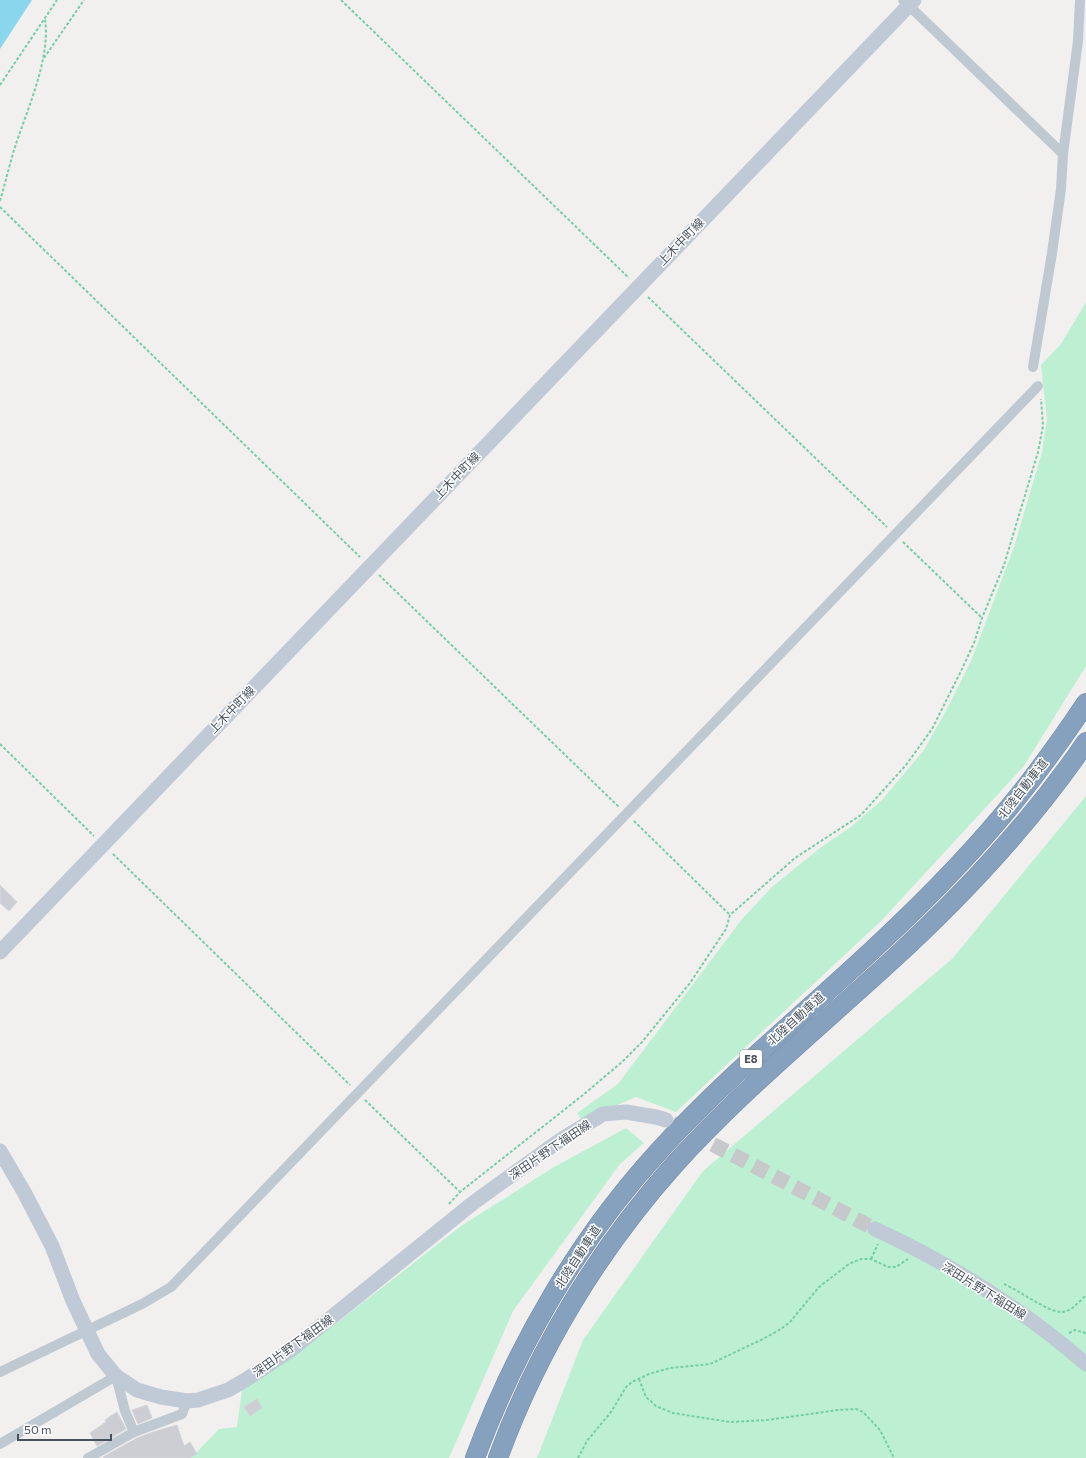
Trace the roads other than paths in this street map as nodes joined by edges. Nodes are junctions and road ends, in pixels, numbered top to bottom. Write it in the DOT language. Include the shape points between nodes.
graph roads {
  1 [pos="1080,0"];
  2 [pos="909,2"];
  3 [pos="1082,42"];
  4 [pos="1063,154"];
  5 [pos="1033,367"];
  6 [pos="1038,386"];
  7 [pos="1086,703"];
  8 [pos="1086,742"];
  9 [pos="0,952"];
  10 [pos="666,1120"];
  11 [pos="0,1152"];
  12 [pos="875,1229"];
  13 [pos="87,1331"];
  14 [pos="1086,1364"];
  15 [pos="0,1372"];
  16 [pos="116,1376"];
  17 [pos="187,1401"];
  18 [pos="134,1432"];
  19 [pos="0,1444"];
  20 [pos="88,1458"];
  21 [pos="475,1458"];
  22 [pos="498,1458"];
  1 -- 3 [label="street"];
  2 -- 4 [label="street"];
  2 -- 9 [label="main road, 上木中町線"];
  3 -- 4 [label="street"];
  4 -- 5 [label="street" via="1062,189"];
  6 -- 13 [label="street" via="171,1287"];
  7 -- 21 [label="highway, 北陸自動車道 / E8" via="1017,798 974,848 880,943 707,1101 658,1152 612,1207 572,1263 539,1320 509,1376"];
  8 -- 22 [label="highway, 北陸自動車道 / E8" via="1032,814 940,915 768,1072 674,1166 594,1270 560,1325 528,1385"];
  10 -- 17 [label="main road, 深田片野下福田線" via="626,1112 603,1114 559,1141 474,1203 291,1350 228,1390"];
  11 -- 13 [label="main road, 深田片野下福田線" via="52,1246"];
  12 -- 14 [label="main road, 深田片野下福田線" via="999,1297 1061,1342"];
  13 -- 15 [label="street"];
  13 -- 16 [label="main road, 深田片野下福田線" via="98,1354"];
  16 -- 17 [label="main road, 深田片野下福田線" via="136,1390"];
  16 -- 18 [label="street" via="125,1411"];
  16 -- 19 [label="street"];
  17 -- 18 [label="street" via="182,1414"];
  18 -- 20 [label="street"];
}
